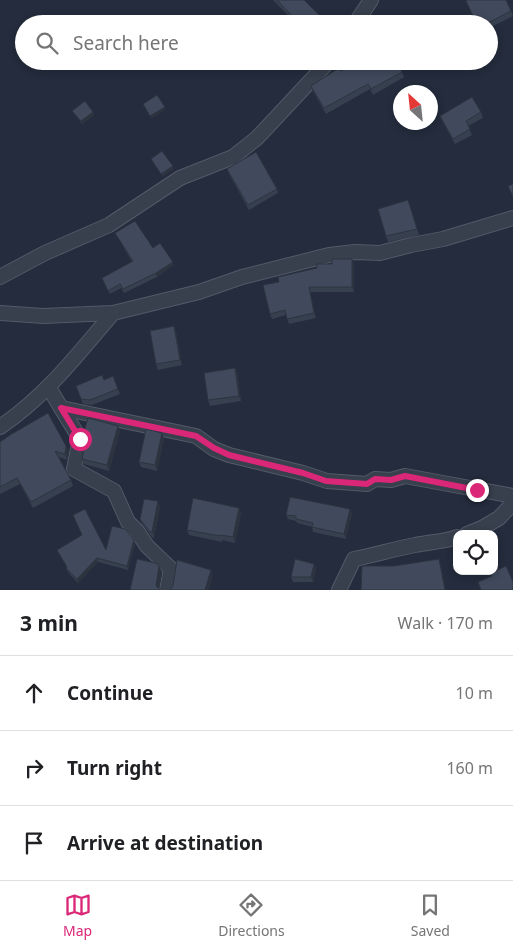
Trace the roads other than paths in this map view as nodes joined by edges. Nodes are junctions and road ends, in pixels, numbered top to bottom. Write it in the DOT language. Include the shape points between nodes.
graph roads {
  1 [pos="370,0"];
  2 [pos="361,15"];
  3 [pos="321,70"];
  4 [pos="513,218"];
  5 [pos="0,277"];
  6 [pos="0,313"];
  7 [pos="113,313"];
  8 [pos="49,388"];
  9 [pos="61,408"];
  10 [pos="0,427"];
  11 [pos="513,496"];
  12 [pos="513,503"];
  13 [pos="477,530"];
  14 [pos="453,538"];
  15 [pos="167,590"];
  16 [pos="340,590"];
  1 -- 2 [label="street"];
  3 -- 5 [label="street" via="257,138 233,157 180,178 109,225"];
  4 -- 7 [label="street" via="380,253 329,255"];
  6 -- 7 [label="street" via="44,316"];
  7 -- 8 [label="street"];
  8 -- 9 [label="street"];
  8 -- 10 [label="street"];
  9 -- 11 [label="street" via="196,436 229,455 326,481 367,484 375,479 391,480 405,476"];
  9 -- 15 [label="street" via="80,439 74,469 114,490 128,522 146,546 171,569"];
  12 -- 13 [label="street" via="499,518"];
  14 -- 16 [label="street" via="354,559"];
}
